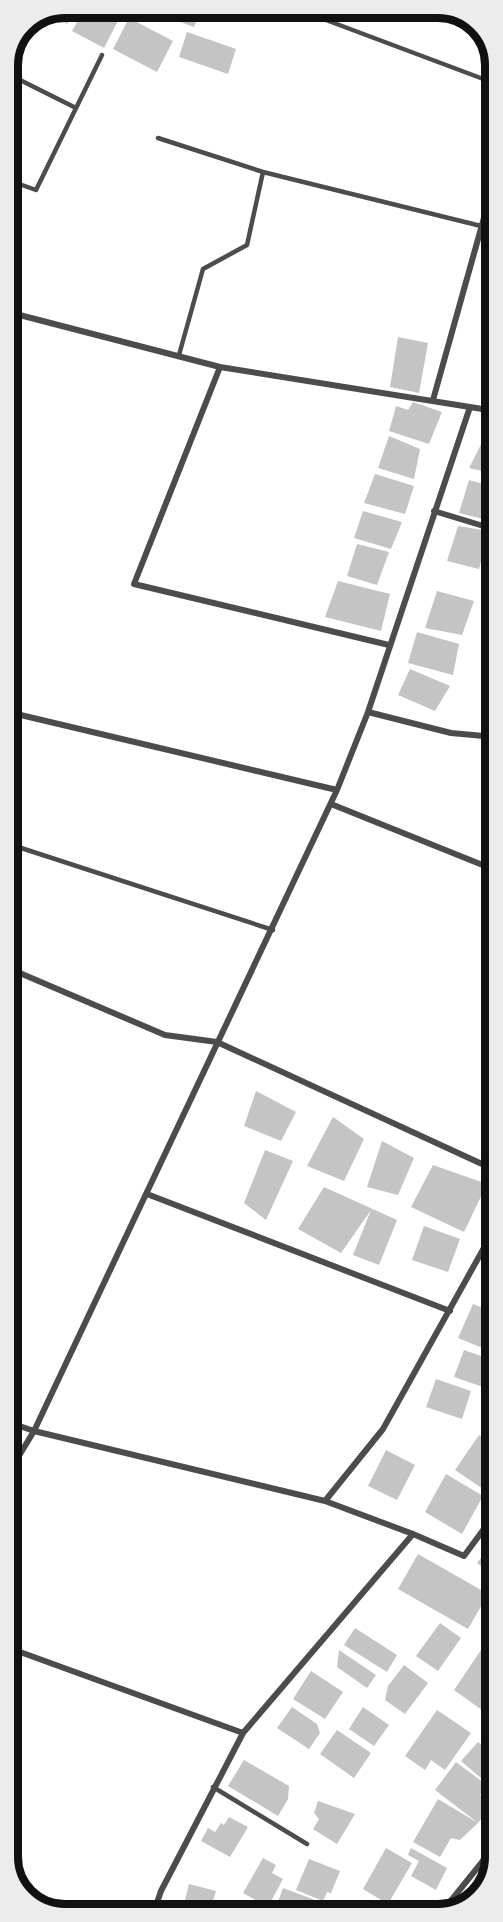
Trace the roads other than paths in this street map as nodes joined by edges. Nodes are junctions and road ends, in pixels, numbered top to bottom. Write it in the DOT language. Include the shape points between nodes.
graph roads {
  1 [pos="321,18"];
  2 [pos="102,55"];
  3 [pos="18,79"];
  4 [pos="485,80"];
  5 [pos="76,108"];
  6 [pos="158,138"];
  7 [pos="263,172"];
  8 [pos="18,184"];
  9 [pos="485,212"];
  10 [pos="481,226"];
  11 [pos="485,227"];
  12 [pos="18,315"];
  13 [pos="179,355"];
  14 [pos="220,367"];
  15 [pos="432,400"];
  16 [pos="470,407"];
  17 [pos="485,409"];
  18 [pos="434,511"];
  19 [pos="485,526"];
  20 [pos="389,645"];
  21 [pos="368,712"];
  22 [pos="18,714"];
  23 [pos="485,735"];
  24 [pos="337,790"];
  25 [pos="331,804"];
  26 [pos="18,847"];
  27 [pos="485,866"];
  28 [pos="273,930"];
  29 [pos="18,972"];
  30 [pos="217,1042"];
  31 [pos="485,1165"];
  32 [pos="147,1194"];
  33 [pos="485,1246"];
  34 [pos="450,1311"];
  35 [pos="18,1425"];
  36 [pos="34,1431"];
  37 [pos="18,1457"];
  38 [pos="325,1501"];
  39 [pos="485,1528"];
  40 [pos="413,1534"];
  41 [pos="18,1651"];
  42 [pos="243,1733"];
  43 [pos="213,1787"];
  44 [pos="307,1844"];
  45 [pos="485,1859"];
  46 [pos="450,1902"];
  47 [pos="158,1904"];
  1 -- 4 [label="lane"];
  2 -- 5 [label="lane"];
  3 -- 5 [label="lane"];
  5 -- 8 [label="lane" via="36,190"];
  6 -- 7 [label="lane"];
  7 -- 10 [label="lane"];
  7 -- 13 [label="lane" via="247,245 203,269"];
  9 -- 10 [label="street"];
  10 -- 11 [label="street"];
  10 -- 15 [label="street"];
  12 -- 13 [label="street"];
  13 -- 14 [label="street"];
  14 -- 15 [label="street"];
  14 -- 20 [label="street" via="134,584"];
  15 -- 16 [label="street"];
  16 -- 17 [label="street"];
  16 -- 18 [label="street"];
  18 -- 19 [label="street"];
  18 -- 20 [label="street"];
  20 -- 21 [label="street"];
  21 -- 23 [label="street" via="451,733"];
  21 -- 24 [label="street"];
  22 -- 24 [label="street"];
  24 -- 25 [label="street"];
  25 -- 27 [label="street"];
  25 -- 28 [label="street"];
  26 -- 28 [label="lane"];
  28 -- 30 [label="street"];
  29 -- 30 [label="street" via="165,1035"];
  30 -- 31 [label="street"];
  30 -- 32 [label="street"];
  32 -- 34 [label="street"];
  32 -- 36 [label="street"];
  33 -- 34 [label="street"];
  34 -- 38 [label="street" via="383,1429"];
  35 -- 36 [label="street"];
  36 -- 37 [label="street"];
  36 -- 38 [label="street"];
  38 -- 40 [label="street"];
  39 -- 40 [label="street" via="464,1556"];
  40 -- 42 [label="street"];
  41 -- 42 [label="street"];
  42 -- 43 [label="street"];
  43 -- 44 [label="lane"];
  43 -- 47 [label="street"];
  45 -- 46 [label="street"];
}
